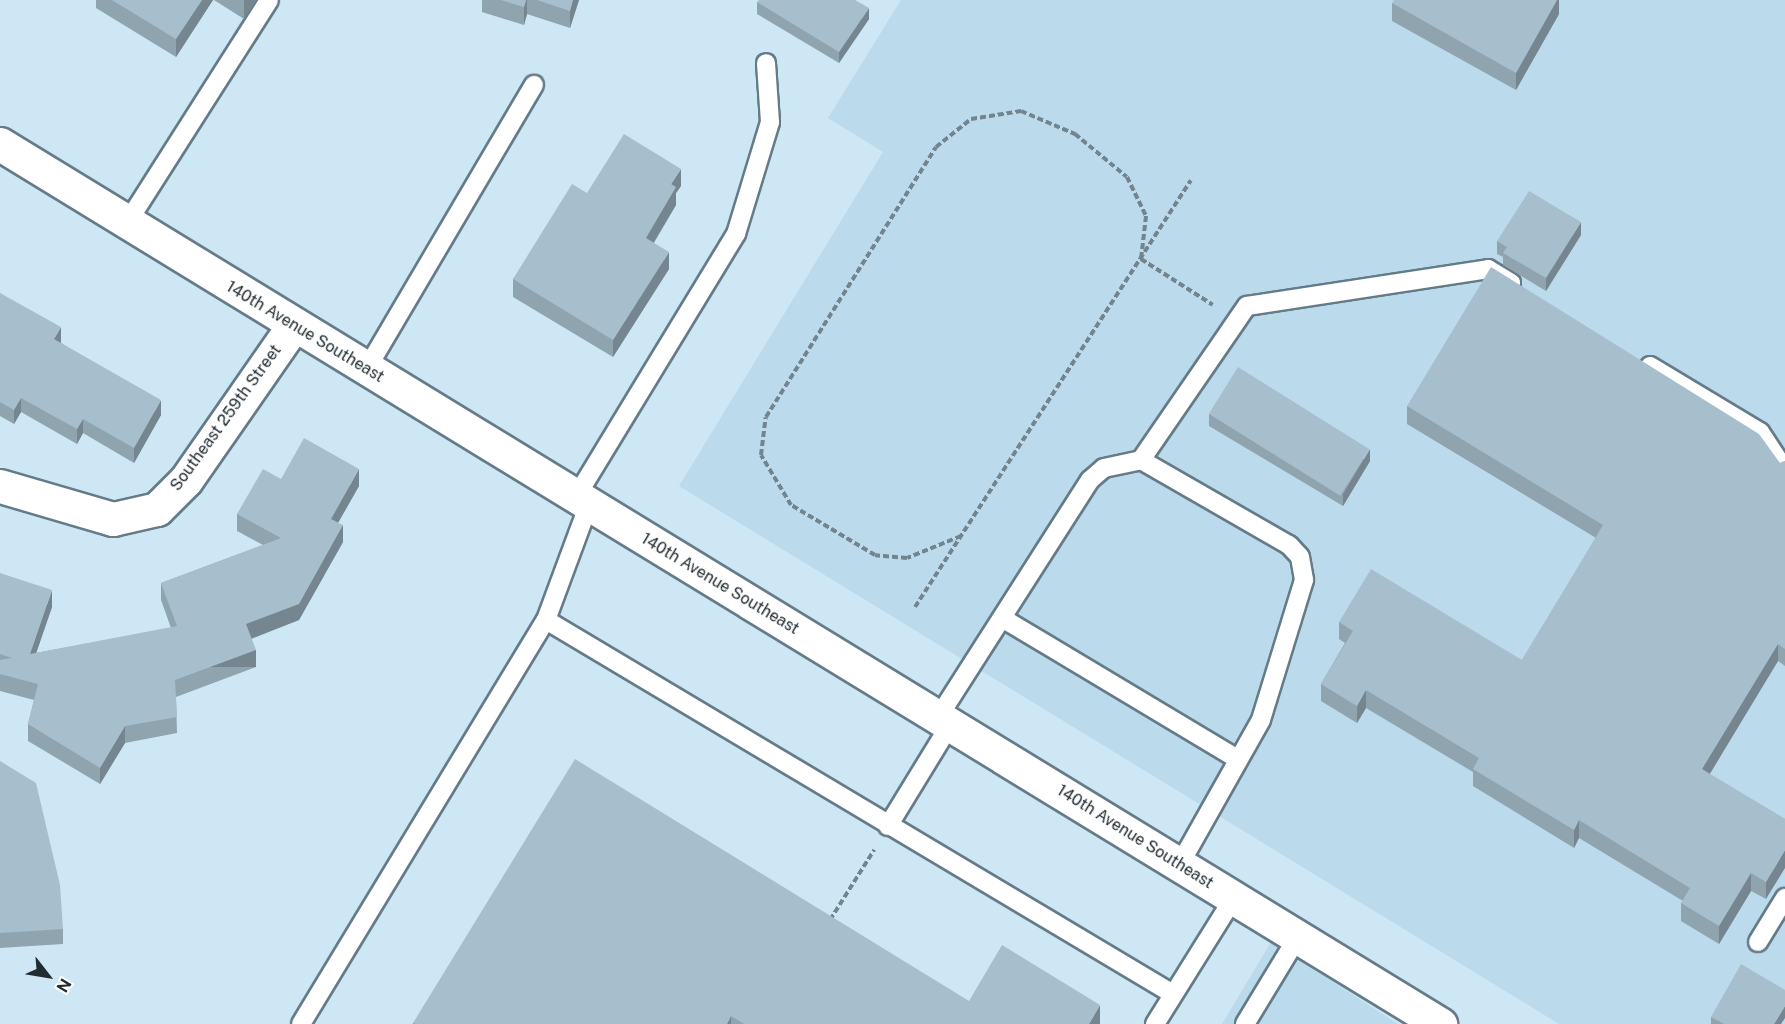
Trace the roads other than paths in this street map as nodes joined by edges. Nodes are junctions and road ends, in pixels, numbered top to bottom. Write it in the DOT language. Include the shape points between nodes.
graph roads {
  1 [pos="269,0"];
  2 [pos="766,63"];
  3 [pos="534,85"];
  4 [pos="0,144"];
  5 [pos="127,223"];
  6 [pos="1528,293"];
  7 [pos="293,326"];
  8 [pos="1629,353"];
  9 [pos="366,370"];
  10 [pos="1141,460"];
  11 [pos="1785,470"];
  12 [pos="0,486"];
  13 [pos="583,501"];
  14 [pos="1002,618"];
  15 [pos="546,621"];
  16 [pos="945,719"];
  17 [pos="1238,759"];
  18 [pos="888,826"];
  19 [pos="1180,864"];
  20 [pos="1785,898"];
  21 [pos="1233,899"];
  22 [pos="1297,938"];
  23 [pos="1758,942"];
  24 [pos="1173,994"];
  25 [pos="301,1024"];
  26 [pos="1155,1024"];
  27 [pos="1245,1024"];
  28 [pos="1440,1024"];
  1 -- 5 [label="lane"];
  2 -- 13 [label="lane" via="770,122 736,234"];
  3 -- 9 [label="lane"];
  4 -- 5 [label="street, 140th Avenue Southeast"];
  5 -- 7 [label="street, 140th Avenue Southeast"];
  6 -- 10 [label="lane" via="1488,269 1247,306"];
  7 -- 9 [label="street, 140th Avenue Southeast"];
  7 -- 12 [label="street, Southeast 259th Street" via="186,480 157,509 113,519"];
  8 -- 11 [label="lane" via="1760,432"];
  9 -- 13 [label="street, 140th Avenue Southeast"];
  10 -- 14 [label="lane" via="1121,461 1090,480"];
  10 -- 17 [label="lane" via="1289,545 1300,557 1304,580 1261,720"];
  13 -- 15 [label="lane"];
  13 -- 16 [label="street, 140th Avenue Southeast"];
  14 -- 16 [label="lane"];
  14 -- 17 [label="lane"];
  15 -- 18 [label="lane"];
  15 -- 25 [label="lane"];
  16 -- 18 [label="lane"];
  16 -- 19 [label="street, 140th Avenue Southeast"];
  17 -- 19 [label="lane"];
  18 -- 24 [label="lane"];
  19 -- 21 [label="street, 140th Avenue Southeast"];
  20 -- 23 [label="lane"];
  21 -- 22 [label="street, 140th Avenue Southeast"];
  21 -- 24 [label="lane"];
  22 -- 27 [label="lane"];
  22 -- 28 [label="street, 140th Avenue Southeast"];
  24 -- 26 [label="lane"];
}
